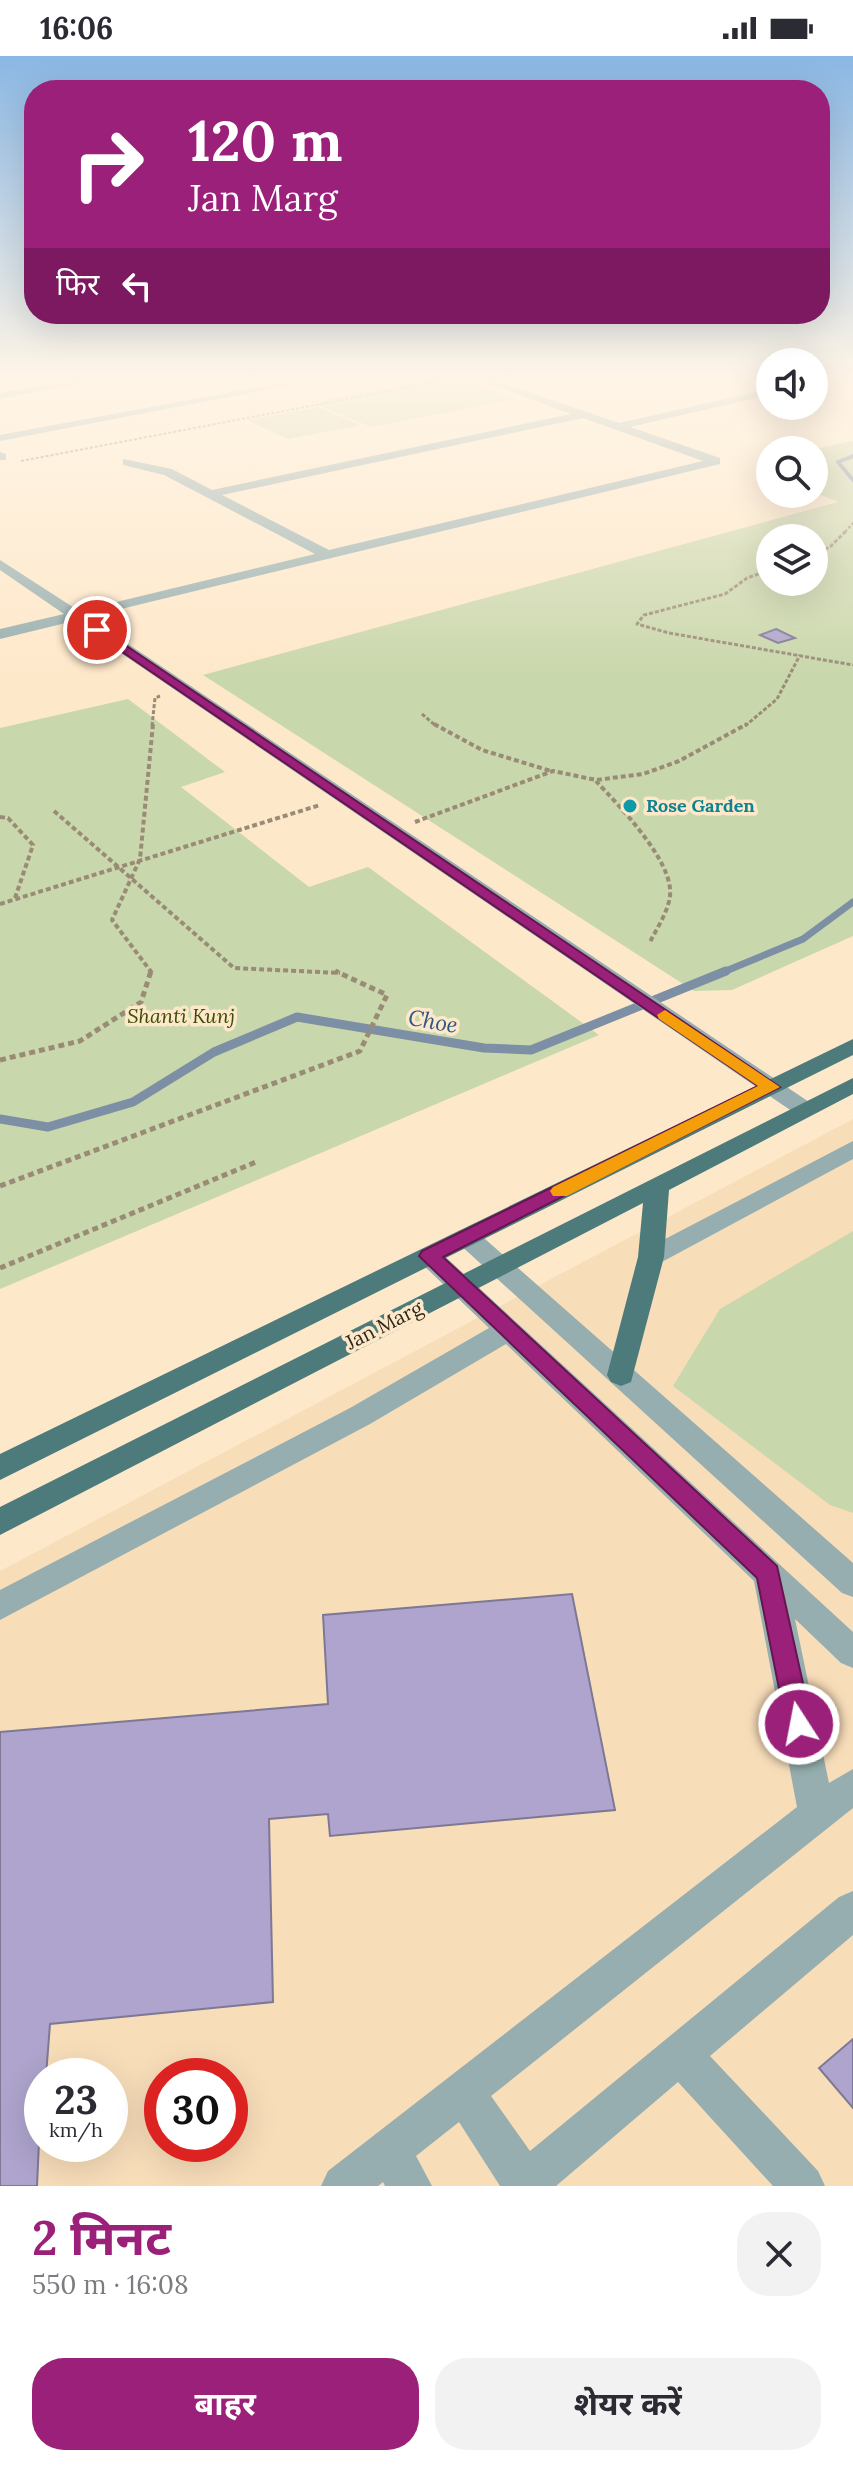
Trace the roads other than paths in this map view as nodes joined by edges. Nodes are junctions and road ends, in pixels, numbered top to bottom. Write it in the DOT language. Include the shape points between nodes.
graph roads {
  1 [pos="179,477"];
  2 [pos="289,477"];
  3 [pos="648,477"];
  4 [pos="211,494"];
  5 [pos="327,555"];
  6 [pos="0,564"];
  7 [pos="76,615"];
  8 [pos="0,634"];
  9 [pos="853,1046"];
  10 [pos="853,1085"];
  11 [pos="771,1087"];
  12 [pos="804,1109"];
  13 [pos="853,1149"];
  14 [pos="657,1185"];
  15 [pos="467,1237"];
  16 [pos="429,1256"];
  17 [pos="651,1257"];
  18 [pos="499,1266"];
  19 [pos="461,1286"];
  20 [pos="508,1330"];
  21 [pos="621,1375"];
  22 [pos="0,1468"];
  23 [pos="0,1522"];
  24 [pos="816,1550"];
  25 [pos="853,1561"];
  26 [pos="769,1574"];
  27 [pos="853,1583"];
  28 [pos="0,1606"];
  29 [pos="853,1653"];
  30 [pos="853,1786"];
  31 [pos="817,1815"];
  32 [pos="853,1910"];
  33 [pos="680,2054"];
  34 [pos="463,2092"];
  35 [pos="399,2169"];
  36 [pos="526,2185"];
  37 [pos="343,2186"];
  38 [pos="803,2186"];
  1 -- 4 [label="street"];
  2 -- 4 [label="street"];
  3 -- 5 [label="street"];
  4 -- 5 [label="street"];
  5 -- 7 [label="street"];
  6 -- 7 [label="street"];
  7 -- 8 [label="street"];
  7 -- 11 [label="street"];
  9 -- 11 [label="main road, Jan Marg"];
  10 -- 12 [label="main road, Jan Marg"];
  11 -- 12 [label="street"];
  11 -- 15 [label="main road, Jan Marg"];
  12 -- 14 [label="main road, Jan Marg"];
  13 -- 17 [label="street"];
  14 -- 17 [label="main road"];
  14 -- 18 [label="main road, Jan Marg"];
  15 -- 16 [label="main road, Jan Marg"];
  15 -- 18 [label="street"];
  16 -- 19 [label="street"];
  16 -- 22 [label="main road, Jan Marg"];
  17 -- 21 [label="main road"];
  18 -- 19 [label="main road, Jan Marg"];
  18 -- 21 [label="street"];
  19 -- 20 [label="street"];
  19 -- 23 [label="main road, Jan Marg"];
  20 -- 26 [label="street"];
  20 -- 28 [label="street" via="360,1416"];
  21 -- 24 [label="street"];
  24 -- 25 [label="street"];
  24 -- 27 [label="street"];
  26 -- 29 [label="street"];
  26 -- 31 [label="street"];
  30 -- 31 [label="street"];
  31 -- 34 [label="street"];
  32 -- 33 [label="street"];
  33 -- 36 [label="street"];
  33 -- 38 [label="street"];
  34 -- 35 [label="street"];
  34 -- 36 [label="street"];
  35 -- 37 [label="street"];
}
